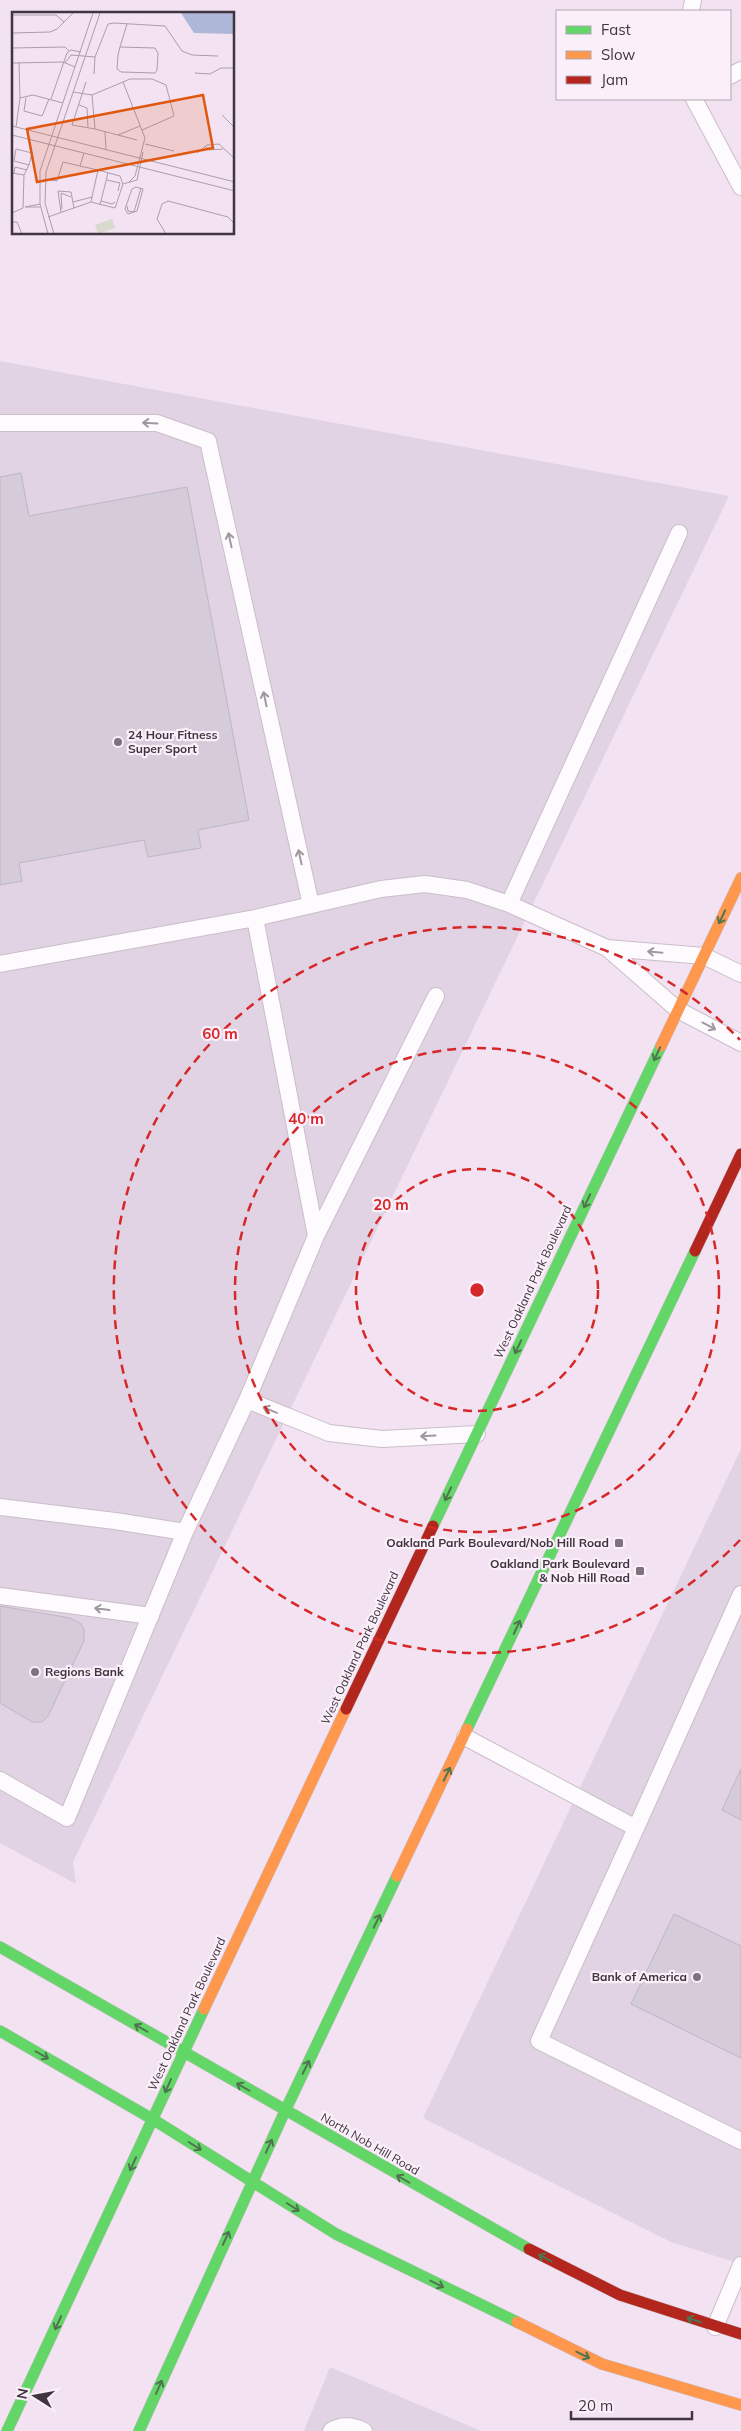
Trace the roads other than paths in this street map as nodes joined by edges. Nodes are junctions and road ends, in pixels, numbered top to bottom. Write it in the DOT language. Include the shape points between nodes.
graph roads {
  1 [pos="695,100"];
  2 [pos="741,187"];
  3 [pos="0,423"];
  4 [pos="679,533"];
  5 [pos="741,878"];
  6 [pos="509,904"];
  7 [pos="310,905"];
  8 [pos="255,918"];
  9 [pos="607,948"];
  10 [pos="704,956"];
  11 [pos="0,964"];
  12 [pos="741,974"];
  13 [pos="436,996"];
  14 [pos="678,1010"];
  15 [pos="741,1043"];
  16 [pos="741,1154"];
  17 [pos="316,1236"];
  18 [pos="247,1400"];
  19 [pos="477,1434"];
  20 [pos="0,1506"];
  21 [pos="185,1532"];
  22 [pos="741,1593"];
  23 [pos="0,1596"];
  24 [pos="151,1616"];
  25 [pos="465,1737"];
  26 [pos="0,1780"];
  27 [pos="636,1828"];
  28 [pos="0,1947"];
  29 [pos="0,2031"];
  30 [pos="183,2053"];
  31 [pos="285,2111"];
  32 [pos="154,2120"];
  33 [pos="741,2141"];
  34 [pos="252,2182"];
  35 [pos="741,2265"];
  36 [pos="715,2327"];
  37 [pos="741,2334"];
  38 [pos="741,2406"];
  39 [pos="335,2429"];
  40 [pos="7,2431"];
  41 [pos="139,2431"];
  42 [pos="364,2431"];
  1 -- 2 [label="lane"];
  7 -- 3 [label="lane, one-way" via="208,441 157,423"];
  4 -- 6 [label="lane"];
  5 -- 10 [label="main road, West Oakland Park Boulevard, one-way"];
  6 -- 7 [label="lane" via="467,890 425,884 381,889"];
  6 -- 9 [label="lane"];
  7 -- 8 [label="lane"];
  8 -- 11 [label="lane"];
  8 -- 17 [label="lane"];
  10 -- 9 [label="lane, one-way"];
  9 -- 14 [label="lane"];
  10 -- 12 [label="lane"];
  10 -- 14 [label="main road, West Oakland Park Boulevard"];
  13 -- 17 [label="lane"];
  14 -- 15 [label="lane, one-way"];
  14 -- 19 [label="main road, West Oakland Park Boulevard, one-way"];
  25 -- 16 [label="main road, one-way"];
  17 -- 18 [label="lane"];
  19 -- 18 [label="lane, one-way" via="382,1439 329,1434"];
  18 -- 21 [label="lane"];
  19 -- 30 [label="main road, West Oakland Park Boulevard, one-way"];
  20 -- 21 [label="lane"];
  21 -- 24 [label="lane"];
  22 -- 27 [label="lane"];
  24 -- 23 [label="lane, one-way"];
  24 -- 26 [label="lane" via="67,1818"];
  25 -- 27 [label="lane"];
  31 -- 25 [label="main road, one-way"];
  27 -- 33 [label="lane" via="539,2041"];
  30 -- 28 [label="main road, North Nob Hill Road, one-way"];
  29 -- 32 [label="main road, one-way"];
  31 -- 30 [label="main road, North Nob Hill Road, one-way"];
  30 -- 32 [label="main road, West Oakland Park Boulevard, one-way"];
  34 -- 31 [label="main road, one-way"];
  36 -- 31 [label="main road, North Nob Hill Road, one-way" via="620,2296 509,2240"];
  32 -- 34 [label="main road, one-way"];
  32 -- 40 [label="main road, West Oakland Park Boulevard, one-way"];
  34 -- 38 [label="main road, one-way" via="336,2234 602,2364"];
  41 -- 34 [label="main road, one-way"];
  35 -- 36 [label="lane"];
  36 -- 37 [label="main road, North Nob Hill Road"];
  39 -- 42 [label="lane" via="354,2426"];
}
